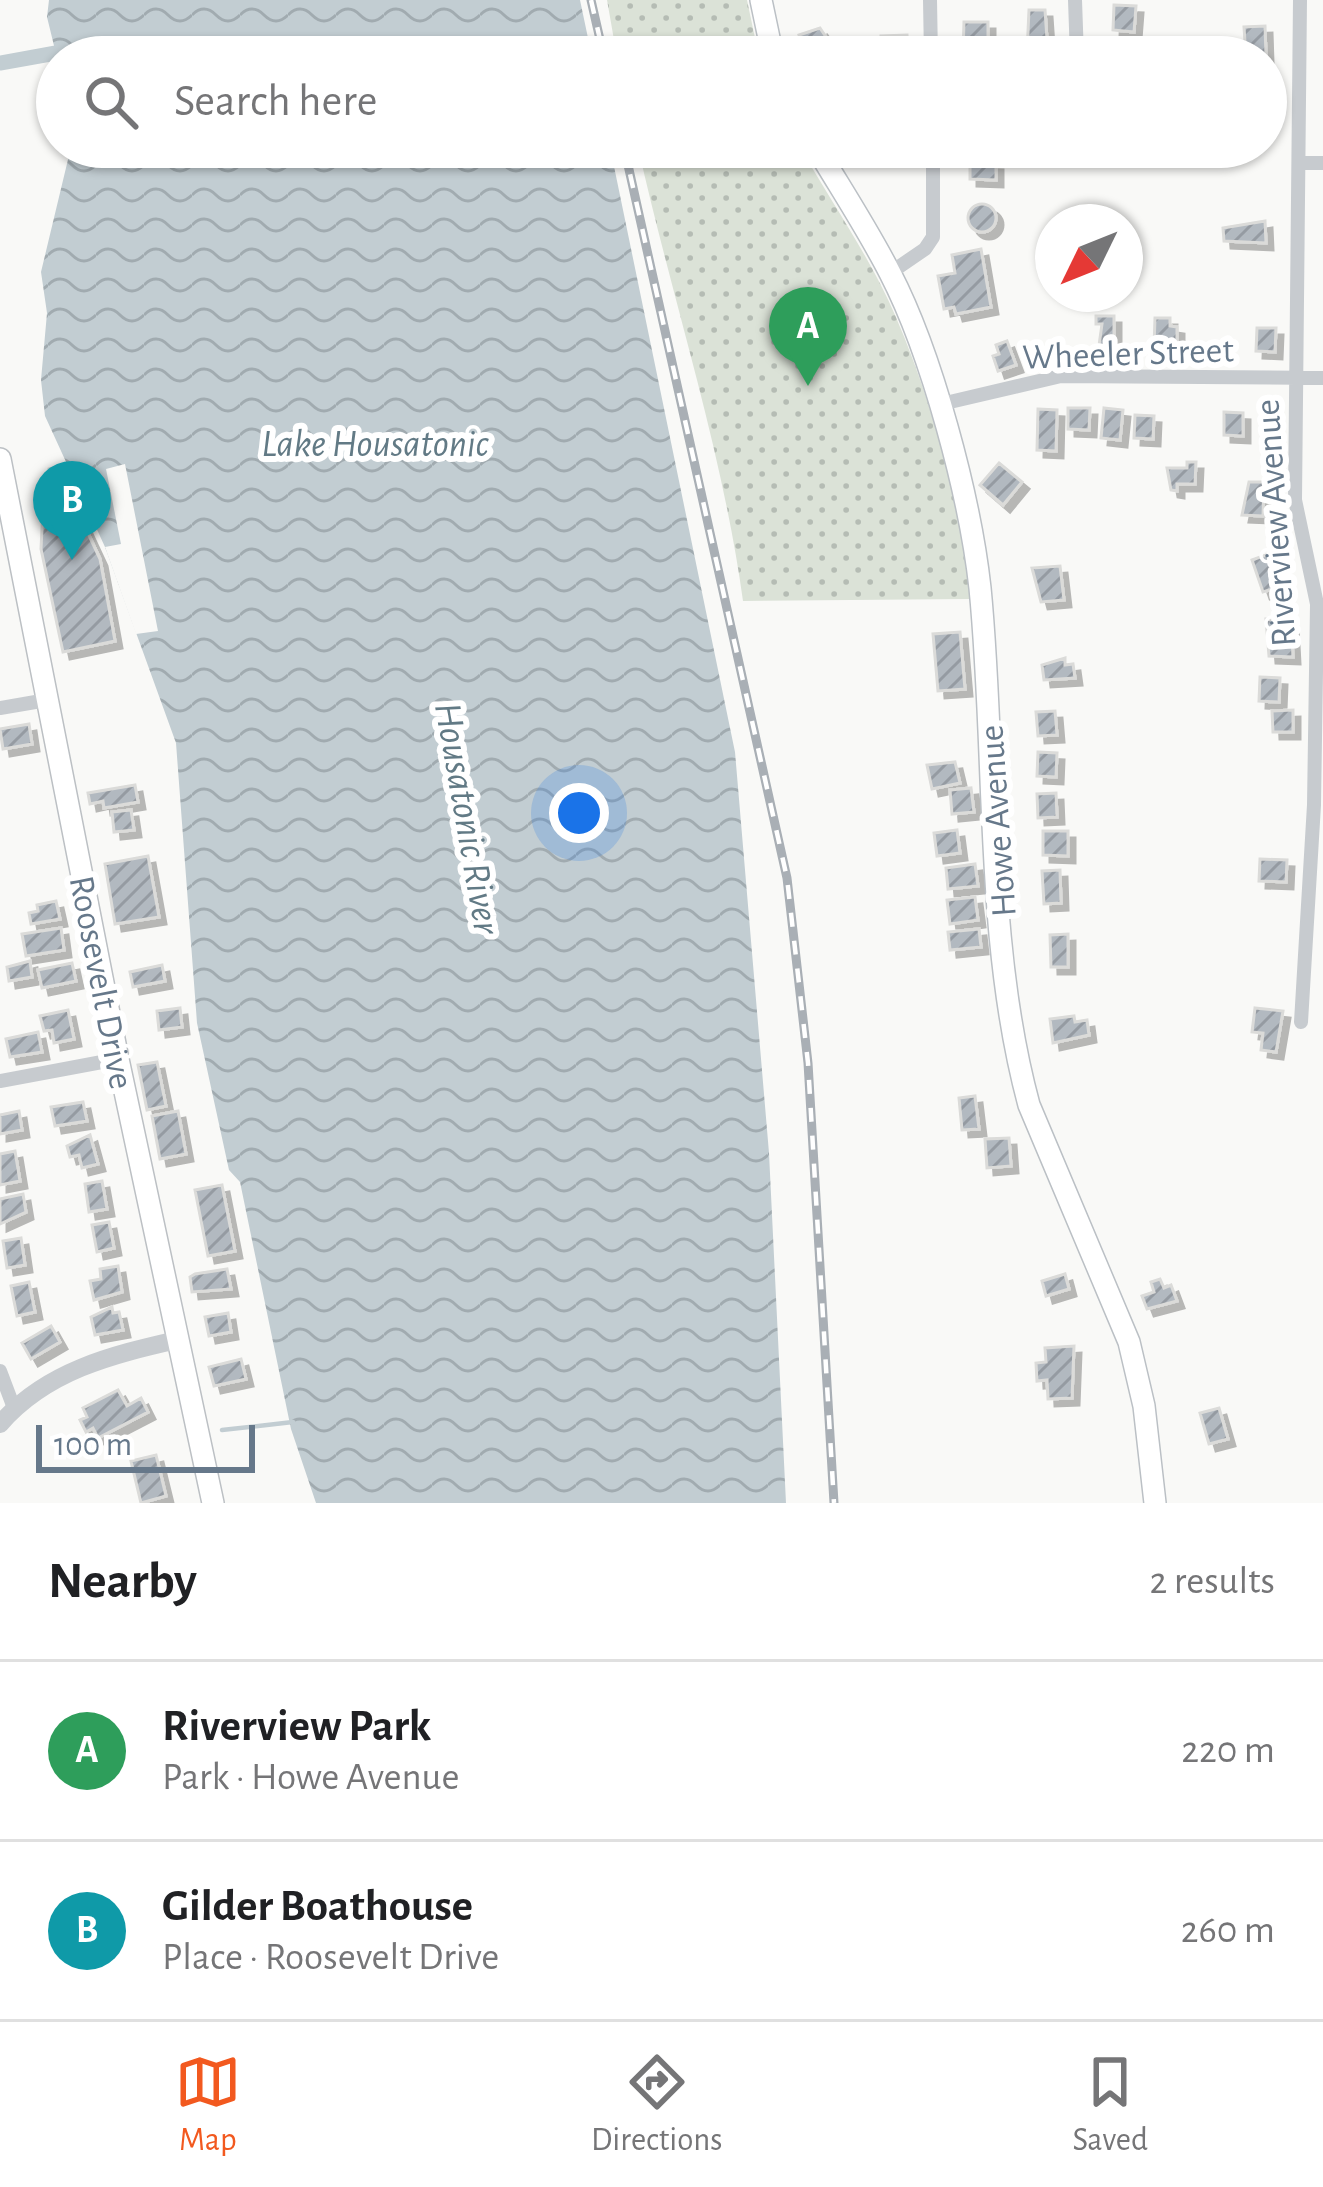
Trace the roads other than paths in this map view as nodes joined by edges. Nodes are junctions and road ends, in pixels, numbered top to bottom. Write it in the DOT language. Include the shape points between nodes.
graph roads {
  1 [pos="761,0"];
  2 [pos="930,0"];
  3 [pos="1075,0"];
  4 [pos="1300,0"];
  5 [pos="769,36"];
  6 [pos="931,36"];
  7 [pos="1076,36"];
  8 [pos="1323,163"];
  9 [pos="1299,164"];
  10 [pos="828,168"];
  11 [pos="932,168"];
  12 [pos="890,273"];
  13 [pos="1294,378"];
  14 [pos="1323,378"];
  15 [pos="937,404"];
  16 [pos="0,459"];
  17 [pos="1320,604"];
  18 [pos="47,700"];
  19 [pos="0,708"];
  20 [pos="1301,1022"];
  21 [pos="118,1059"];
  22 [pos="0,1081"];
  23 [pos="177,1340"];
  24 [pos="0,1371"];
  25 [pos="7,1416"];
  26 [pos="213,1503"];
  27 [pos="1156,1503"];
  1 -- 5 [label="main road"];
  2 -- 6 [label="street"];
  3 -- 7 [label="street"];
  4 -- 9 [label="street, Riverview Avenue"];
  8 -- 9 [label="street"];
  9 -- 13 [label="street, Riverview Avenue"];
  10 -- 12 [label="main road, Howe Avenue"];
  11 -- 12 [label="street" via="933,237"];
  12 -- 15 [label="main road, Howe Avenue"];
  13 -- 14 [label="street, Wheeler Street"];
  13 -- 15 [label="street, Wheeler Street" via="1061,376"];
  13 -- 17 [label="street, Riverview Avenue" via="1295,500"];
  15 -- 27 [label="main road, Howe Avenue" via="980,589 1019,1070 1129,1342"];
  16 -- 18 [label="main road, Roosevelt Drive"];
  17 -- 20 [label="street, Riverview Avenue"];
  18 -- 19 [label="street"];
  18 -- 21 [label="main road, Roosevelt Drive"];
  21 -- 22 [label="street"];
  21 -- 23 [label="main road, Roosevelt Drive"];
  23 -- 25 [label="street" via="63,1375"];
  23 -- 26 [label="main road, Roosevelt Drive"];
  24 -- 25 [label="street"];
}
